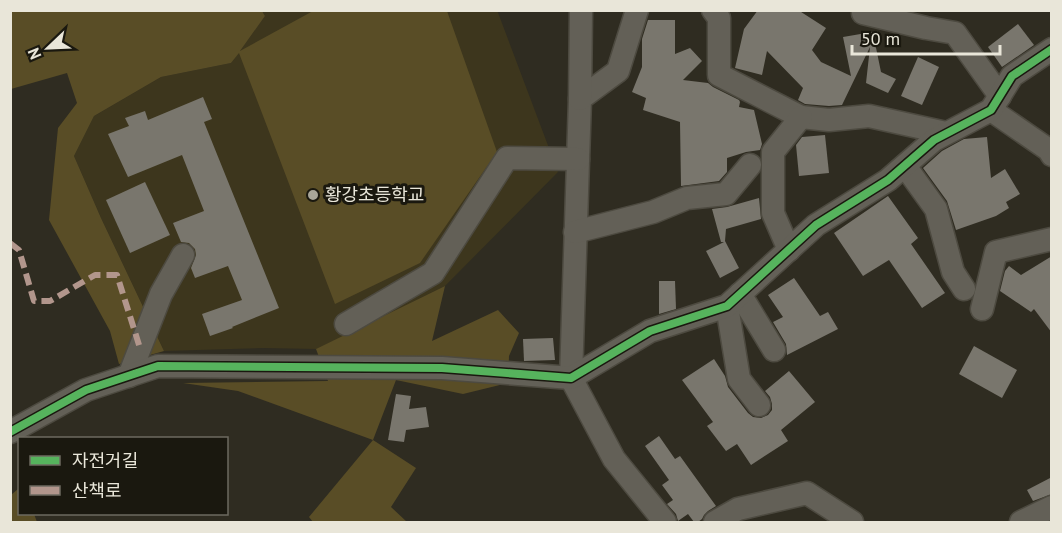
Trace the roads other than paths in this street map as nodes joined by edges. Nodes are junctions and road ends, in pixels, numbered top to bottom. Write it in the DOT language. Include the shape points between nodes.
graph roads {
  1 [pos="581,10"];
  2 [pos="637,10"];
  3 [pos="713,10"];
  4 [pos="931,10"];
  5 [pos="863,13"];
  6 [pos="955,33"];
  7 [pos="1052,49"];
  8 [pos="580,99"];
  9 [pos="995,103"];
  10 [pos="801,117"];
  11 [pos="946,133"];
  12 [pos="1052,155"];
  13 [pos="578,159"];
  14 [pos="750,165"];
  15 [pos="905,166"];
  16 [pos="575,232"];
  17 [pos="1052,239"];
  18 [pos="789,250"];
  19 [pos="183,255"];
  20 [pos="964,289"];
  21 [pos="734,300"];
  22 [pos="982,309"];
  23 [pos="346,324"];
  24 [pos="774,350"];
  25 [pos="129,376"];
  26 [pos="571,378"];
  27 [pos="759,405"];
  28 [pos="10,432"];
  29 [pos="1052,507"];
  30 [pos="665,522"];
  31 [pos="715,522"];
  32 [pos="852,522"];
  33 [pos="1020,522"];
  1 -- 8 [label="street"];
  2 -- 8 [label="street" via="618,71"];
  3 -- 10 [label="street" via="719,18 719,75"];
  4 -- 6 [label="street"];
  5 -- 6 [label="street"];
  6 -- 9 [label="street"];
  7 -- 9 [label="street" via="1012,76"];
  8 -- 13 [label="street"];
  9 -- 11 [label="street"];
  9 -- 12 [label="street"];
  10 -- 11 [label="street" via="829,120 869,116"];
  10 -- 18 [label="street" via="773,152 773,213"];
  11 -- 15 [label="street"];
  13 -- 16 [label="street"];
  13 -- 23 [label="street" via="507,158 433,273"];
  14 -- 16 [label="street" via="726,194 687,198 653,212"];
  15 -- 18 [label="street" via="816,225"];
  15 -- 20 [label="street" via="936,209 953,272"];
  16 -- 26 [label="street"];
  17 -- 22 [label="street" via="996,252"];
  18 -- 21 [label="street"];
  19 -- 25 [label="street" via="161,294"];
  21 -- 24 [label="street"];
  21 -- 26 [label="street" via="650,331"];
  21 -- 27 [label="street" via="739,379"];
  25 -- 26 [label="street" via="158,366 442,368"];
  25 -- 28 [label="street" via="86,390"];
  26 -- 30 [label="street" via="614,459"];
  29 -- 33 [label="street"];
  31 -- 32 [label="street" via="738,509 807,493"];
}
